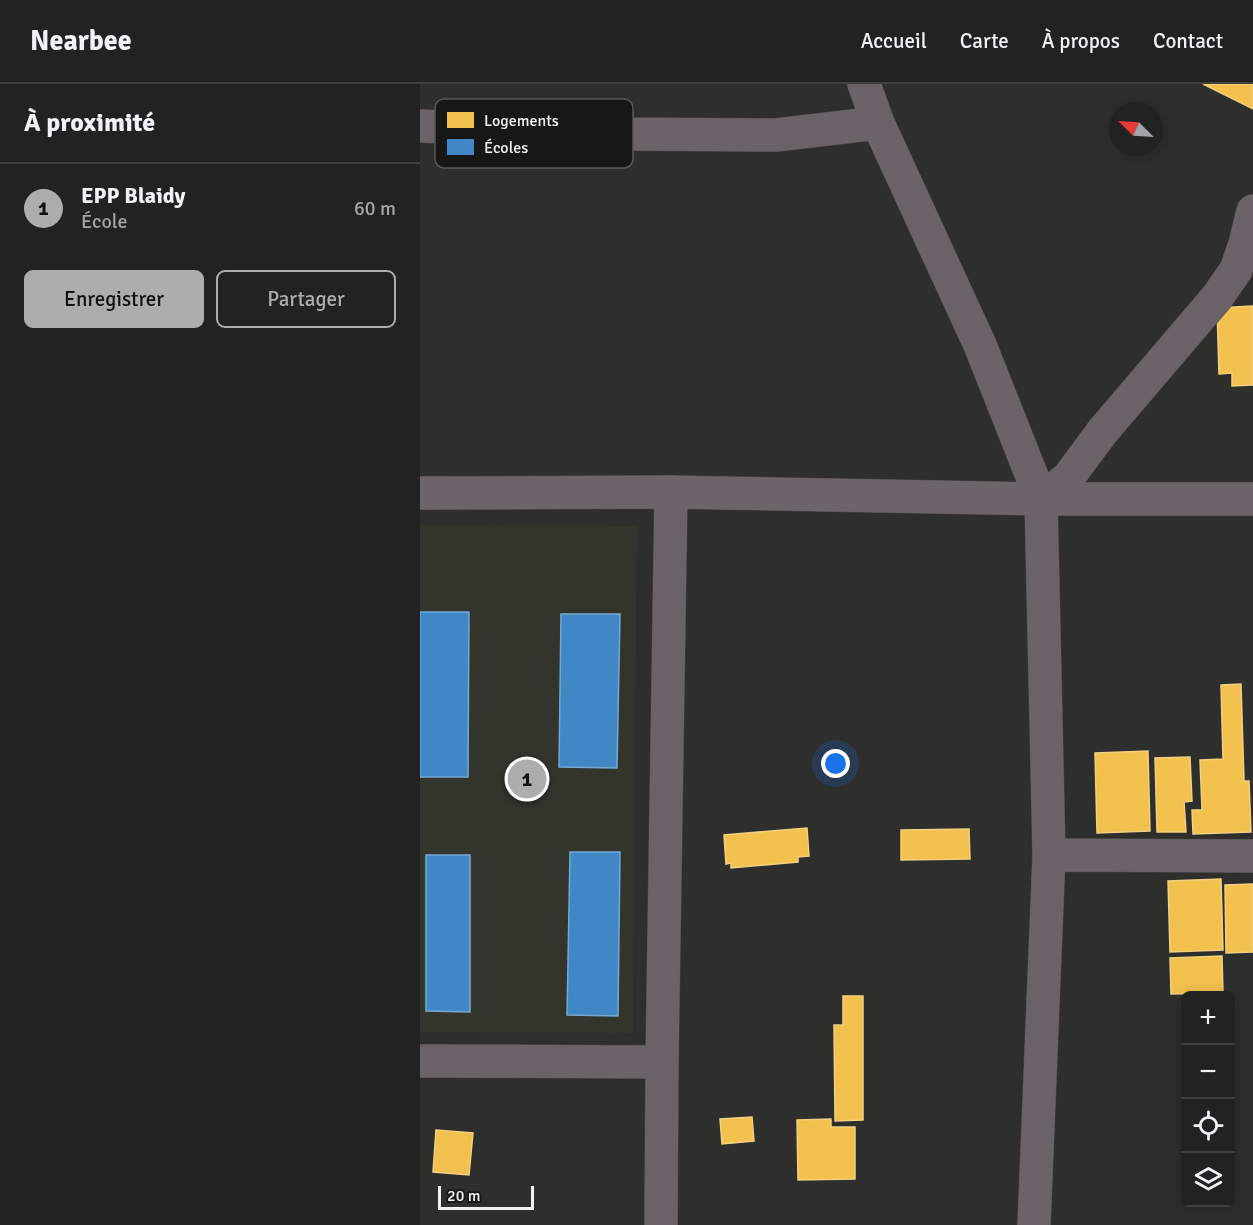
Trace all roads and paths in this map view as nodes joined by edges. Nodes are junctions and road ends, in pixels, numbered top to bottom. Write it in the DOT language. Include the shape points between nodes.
graph roads {
  1 [pos="864,84"];
  2 [pos="878,123"];
  3 [pos="420,126"];
  4 [pos="435,127"];
  5 [pos="633,134"];
  6 [pos="1253,211"];
  7 [pos="671,492"];
  8 [pos="420,493"];
  9 [pos="1041,499"];
  10 [pos="1253,499"];
  11 [pos="1049,855"];
  12 [pos="1253,856"];
  13 [pos="420,1061"];
  14 [pos="662,1062"];
  15 [pos="661,1225"];
  16 [pos="1034,1225"];
  1 -- 2 [label="street"];
  2 -- 5 [label="street" via="776,135"];
  2 -- 9 [label="street" via="980,345"];
  3 -- 4 [label="street"];
  6 -- 9 [label="street" via="1236,270 1218,296 1102,432 1068,478"];
  7 -- 8 [label="street"];
  7 -- 9 [label="street"];
  7 -- 14 [label="street"];
  9 -- 10 [label="street"];
  9 -- 11 [label="street"];
  11 -- 12 [label="street"];
  11 -- 16 [label="street"];
  13 -- 14 [label="street"];
  14 -- 15 [label="street"];
}
